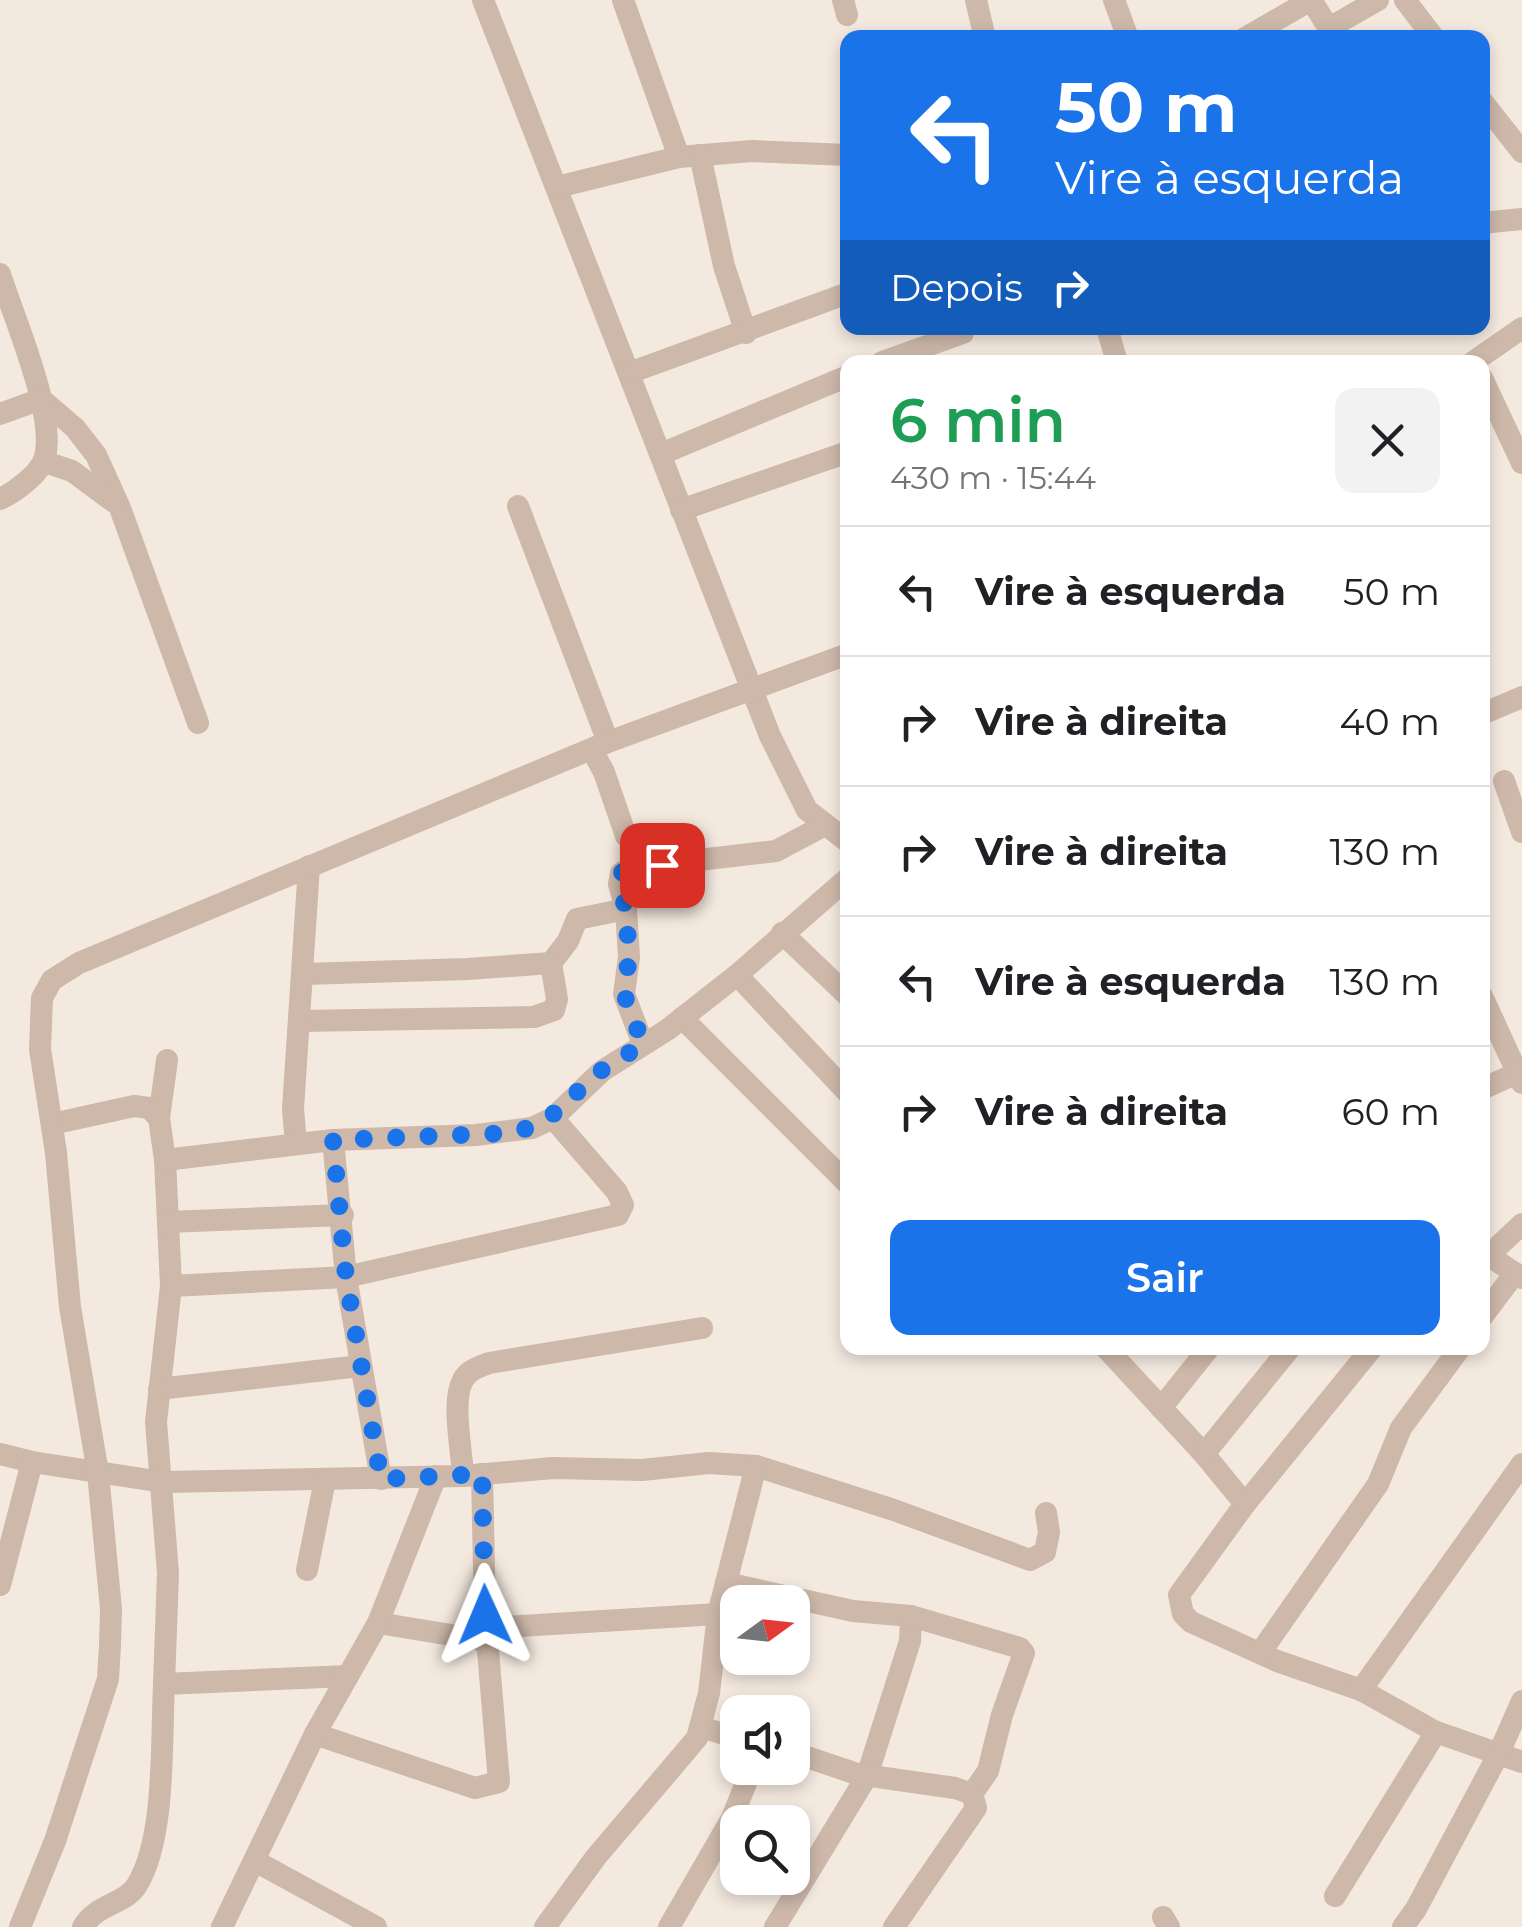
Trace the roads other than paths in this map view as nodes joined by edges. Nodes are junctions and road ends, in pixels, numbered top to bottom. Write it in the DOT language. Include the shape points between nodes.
graph roads {
  1 [pos="483,0"];
  2 [pos="623,0"];
  3 [pos="976,0"];
  4 [pos="1114,0"];
  5 [pos="1378,0"];
  6 [pos="1405,0"];
  7 [pos="983,30"];
  8 [pos="1125,30"];
  9 [pos="1260,30"];
  10 [pos="1330,30"];
  11 [pos="1336,30"];
  12 [pos="1428,30"];
  13 [pos="1490,111"];
  14 [pos="1522,152"];
  15 [pos="840,154"];
  16 [pos="689,156"];
  17 [pos="556,187"];
  18 [pos="1522,219"];
  19 [pos="1490,222"];
  20 [pos="0,274"];
  21 [pos="840,296"];
  22 [pos="1522,328"];
  23 [pos="746,333"];
  24 [pos="957,335"];
  25 [pos="902,355"];
  26 [pos="1489,355"];
  27 [pos="630,373"];
  28 [pos="840,379"];
  29 [pos="1490,396"];
  30 [pos="42,399"];
  31 [pos="0,414"];
  32 [pos="660,454"];
  33 [pos="840,455"];
  34 [pos="45,462"];
  35 [pos="1522,463"];
  36 [pos="0,499"];
  37 [pos="518,506"];
  38 [pos="120,508"];
  39 [pos="680,510"];
  40 [pos="840,657"];
  41 [pos="750,688"];
  42 [pos="1522,697"];
  43 [pos="1490,711"];
  44 [pos="198,723"];
  45 [pos="600,746"];
  46 [pos="1504,782"];
  47 [pos="825,826"];
  48 [pos="1522,832"];
  49 [pos="626,836"];
  50 [pos="840,836"];
  51 [pos="309,866"];
  52 [pos="840,885"];
  53 [pos="626,909"];
  54 [pos="782,933"];
  55 [pos="550,962"];
  56 [pos="304,974"];
  57 [pos="737,975"];
  58 [pos="840,988"];
  59 [pos="1490,1013"];
  60 [pos="682,1018"];
  61 [pos="300,1021"];
  62 [pos="643,1044"];
  63 [pos="167,1060"];
  64 [pos="1520,1078"];
  65 [pos="840,1084"];
  66 [pos="1490,1087"];
  67 [pos="160,1118"];
  68 [pos="553,1118"];
  69 [pos="52,1124"];
  70 [pos="333,1140"];
  71 [pos="296,1144"];
  72 [pos="165,1160"];
  73 [pos="840,1176"];
  74 [pos="343,1214"];
  75 [pos="168,1222"];
  76 [pos="1522,1224"];
  77 [pos="1490,1250"];
  78 [pos="1490,1256"];
  79 [pos="1518,1275"];
  80 [pos="346,1277"];
  81 [pos="170,1286"];
  82 [pos="1490,1308"];
  83 [pos="702,1328"];
  84 [pos="1118,1355"];
  85 [pos="1203,1355"];
  86 [pos="1284,1355"];
  87 [pos="1366,1355"];
  88 [pos="1455,1355"];
  89 [pos="360,1366"];
  90 [pos="159,1389"];
  91 [pos="1160,1408"];
  92 [pos="0,1454"];
  93 [pos="1204,1454"];
  94 [pos="32,1462"];
  95 [pos="1522,1464"];
  96 [pos="756,1466"];
  97 [pos="98,1473"];
  98 [pos="472,1475"];
  99 [pos="436,1476"];
  100 [pos="381,1479"];
  101 [pos="325,1480"];
  102 [pos="163,1482"];
  103 [pos="1244,1504"];
  104 [pos="1046,1513"];
  105 [pos="307,1570"];
  106 [pos="726,1583"];
  107 [pos="0,1585"];
  108 [pos="718,1614"];
  109 [pos="911,1616"];
  110 [pos="378,1623"];
  111 [pos="487,1634"];
  112 [pos="1260,1654"];
  113 [pos="348,1676"];
  114 [pos="164,1684"];
  115 [pos="1360,1690"];
  116 [pos="1522,1701"];
  117 [pos="700,1726"];
  118 [pos="720,1732"];
  119 [pos="1436,1732"];
  120 [pos="315,1734"];
  121 [pos="1499,1753"];
  122 [pos="810,1758"];
  123 [pos="1522,1762"];
  124 [pos="867,1776"];
  125 [pos="745,1785"];
  126 [pos="972,1794"];
  127 [pos="255,1861"];
  128 [pos="1336,1896"];
  129 [pos="335,1917"];
  130 [pos="900,1925"];
  131 [pos="20,1927"];
  132 [pos="82,1927"];
  133 [pos="222,1927"];
  134 [pos="376,1927"];
  135 [pos="545,1927"];
  136 [pos="669,1927"];
  137 [pos="775,1927"];
  138 [pos="1402,1927"];
  1 -- 17 [label="street"];
  2 -- 16 [label="street"];
  3 -- 7 [label="street"];
  4 -- 8 [label="street"];
  5 -- 11 [label="street"];
  6 -- 12 [label="street"];
  9 -- 10 [label="street" via="1312,0"];
  13 -- 14 [label="street"];
  15 -- 16 [label="street"];
  16 -- 17 [label="street"];
  16 -- 23 [label="street"];
  17 -- 27 [label="street"];
  18 -- 19 [label="street"];
  20 -- 30 [label="street"];
  21 -- 23 [label="street"];
  22 -- 26 [label="street"];
  23 -- 27 [label="street"];
  24 -- 25 [label="street"];
  27 -- 32 [label="street"];
  28 -- 32 [label="street"];
  29 -- 35 [label="street"];
  30 -- 31 [label="street"];
  30 -- 34 [label="street"];
  30 -- 38 [label="street" via="96,455"];
  32 -- 39 [label="street"];
  33 -- 39 [label="street"];
  34 -- 36 [label="street"];
  34 -- 38 [label="street" via="72,471"];
  37 -- 45 [label="street"];
  38 -- 44 [label="street"];
  39 -- 41 [label="street"];
  40 -- 41 [label="street"];
  41 -- 45 [label="street"];
  41 -- 47 [label="street" via="794,788"];
  42 -- 43 [label="street"];
  45 -- 49 [label="street"];
  45 -- 51 [label="street"];
  46 -- 48 [label="street"];
  47 -- 50 [label="street"];
  47 -- 53 [label="street" via="776,851 630,868 618,884"];
  51 -- 56 [label="street"];
  51 -- 69 [label="street" via="52,980 42,998 40,1049"];
  52 -- 54 [label="street"];
  53 -- 55 [label="street" via="577,919"];
  53 -- 62 [label="street" via="624,994"];
  54 -- 57 [label="street"];
  54 -- 58 [label="street"];
  55 -- 56 [label="street"];
  55 -- 61 [label="street" via="558,999 554,1010 534,1017"];
  56 -- 61 [label="street"];
  57 -- 60 [label="street"];
  57 -- 65 [label="street"];
  59 -- 64 [label="street"];
  60 -- 62 [label="street"];
  60 -- 73 [label="street"];
  61 -- 71 [label="street"];
  62 -- 68 [label="street" via="602,1071"];
  63 -- 67 [label="street"];
  64 -- 66 [label="street"];
  67 -- 69 [label="street" via="134,1106"];
  67 -- 72 [label="street"];
  68 -- 70 [label="street" via="510,1133"];
  68 -- 80 [label="street" via="617,1192 618,1215"];
  69 -- 97 [label="street" via="70,1307"];
  70 -- 71 [label="street"];
  70 -- 74 [label="street"];
  71 -- 72 [label="street"];
  72 -- 75 [label="street"];
  74 -- 75 [label="street"];
  74 -- 80 [label="street"];
  75 -- 81 [label="street"];
  76 -- 77 [label="street"];
  78 -- 79 [label="street"];
  79 -- 82 [label="street"];
  80 -- 81 [label="street"];
  80 -- 89 [label="street"];
  81 -- 90 [label="street"];
  83 -- 98 [label="street" via="472,1370 458,1395"];
  84 -- 91 [label="street"];
  85 -- 91 [label="street"];
  86 -- 93 [label="street"];
  87 -- 103 [label="street"];
  88 -- 112 [label="street" via="1401,1428 1378,1484"];
  89 -- 90 [label="street"];
  89 -- 100 [label="street"];
  90 -- 102 [label="street" via="156,1441"];
  91 -- 93 [label="street"];
  92 -- 94 [label="street"];
  93 -- 103 [label="street"];
  94 -- 97 [label="street"];
  94 -- 107 [label="street"];
  95 -- 115 [label="street"];
  96 -- 98 [label="street"];
  96 -- 104 [label="street" via="1030,1560 1045,1552"];
  96 -- 106 [label="street"];
  97 -- 102 [label="street"];
  97 -- 131 [label="street" via="112,1609 108,1678"];
  98 -- 99 [label="street"];
  98 -- 111 [label="street"];
  99 -- 100 [label="street"];
  99 -- 110 [label="street"];
  100 -- 101 [label="street"];
  101 -- 102 [label="street"];
  101 -- 105 [label="street"];
  102 -- 114 [label="street"];
  103 -- 112 [label="street" via="1186,1582 1179,1606 1191,1622"];
  106 -- 108 [label="street"];
  106 -- 109 [label="street" via="853,1612"];
  108 -- 111 [label="street"];
  108 -- 117 [label="street"];
  109 -- 124 [label="street" via="910,1641"];
  109 -- 126 [label="street" via="1024,1653 988,1771"];
  110 -- 111 [label="street"];
  110 -- 113 [label="street"];
  111 -- 120 [label="street" via="499,1782 476,1788"];
  112 -- 115 [label="street"];
  113 -- 114 [label="street"];
  113 -- 120 [label="street"];
  114 -- 132 [label="street" via="148,1866 134,1891 97,1910"];
  115 -- 119 [label="street"];
  116 -- 121 [label="street"];
  117 -- 118 [label="street"];
  117 -- 135 [label="street"];
  119 -- 121 [label="street"];
  119 -- 128 [label="street"];
  120 -- 127 [label="street"];
  121 -- 123 [label="street"];
  121 -- 138 [label="street"];
  122 -- 124 [label="street"];
  124 -- 126 [label="street"];
  124 -- 137 [label="street"];
  125 -- 136 [label="street"];
  126 -- 130 [label="street" via="976,1808"];
  127 -- 129 [label="street"];
  127 -- 133 [label="street"];
  129 -- 134 [label="street"];
}
